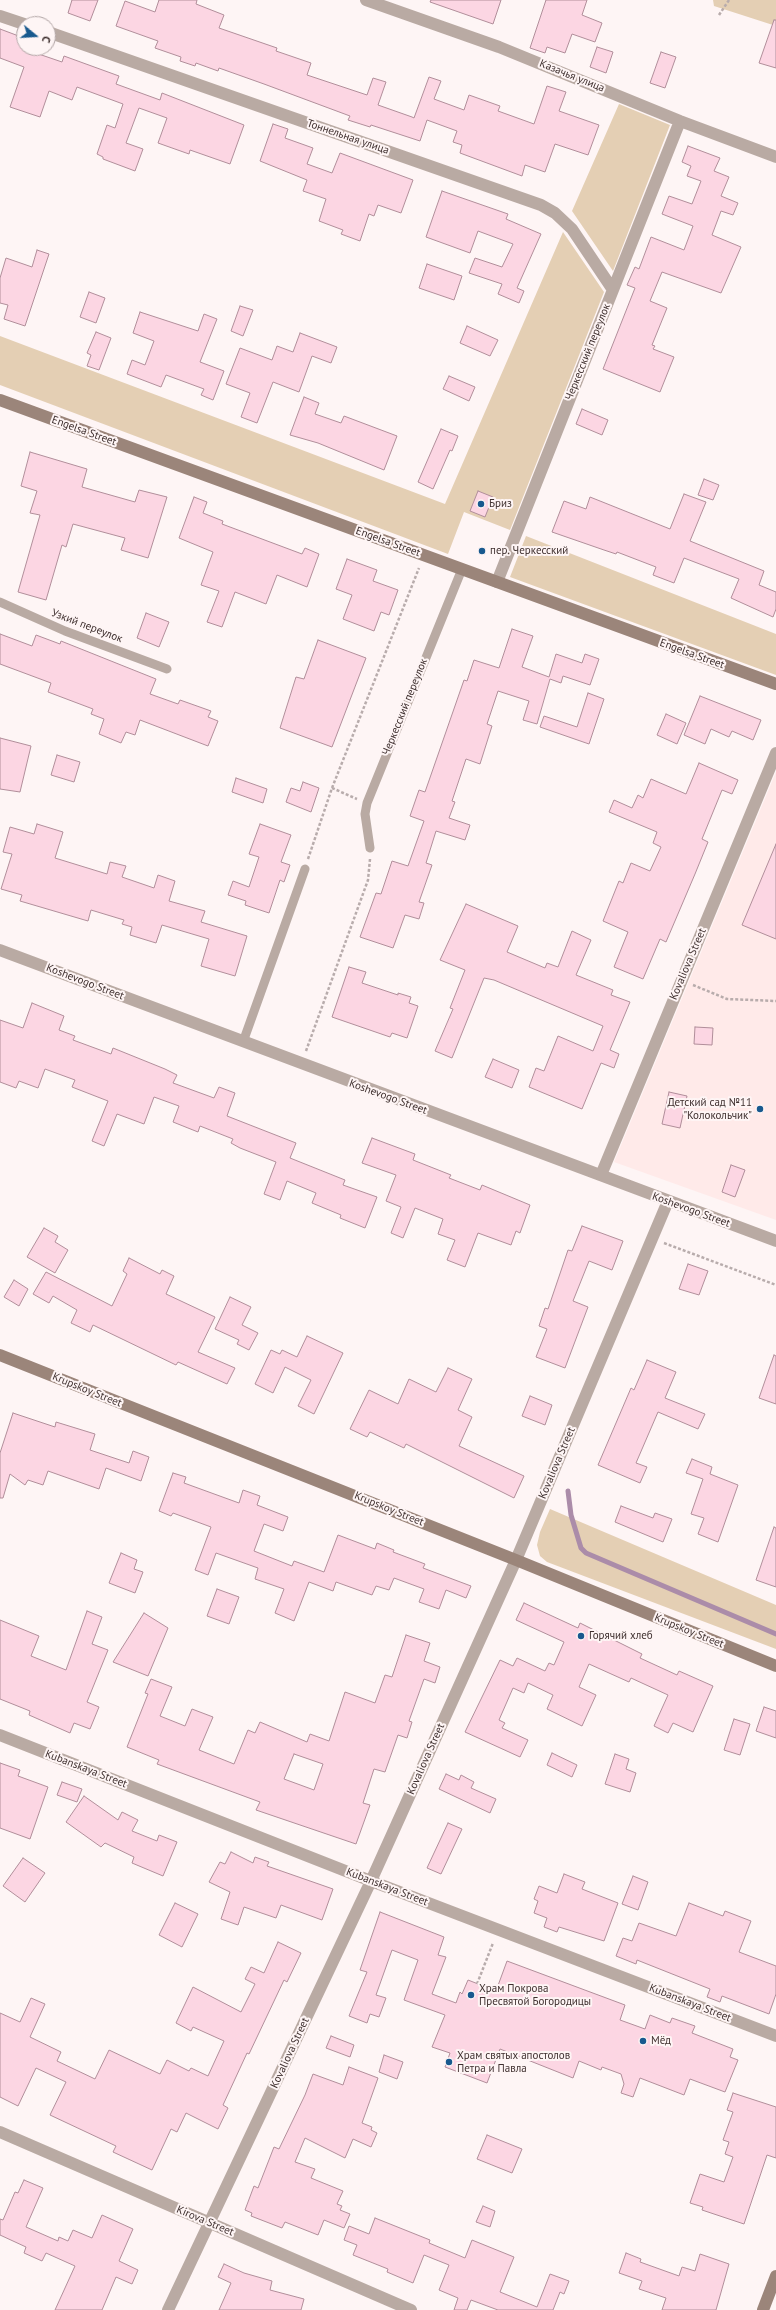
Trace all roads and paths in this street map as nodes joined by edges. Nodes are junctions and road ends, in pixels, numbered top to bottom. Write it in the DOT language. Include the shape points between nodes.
graph roads {
  1 [pos="366,0"];
  2 [pos="729,0"];
  3 [pos="719,15"];
  4 [pos="0,16"];
  5 [pos="16,21"];
  6 [pos="56,35"];
  7 [pos="680,121"];
  8 [pos="776,157"];
  9 [pos="612,290"];
  10 [pos="0,400"];
  11 [pos="424,555"];
  12 [pos="462,569"];
  13 [pos="496,582"];
  14 [pos="0,602"];
  15 [pos="167,669"];
  16 [pos="776,684"];
  17 [pos="776,753"];
  18 [pos="332,788"];
  19 [pos="367,802"];
  20 [pos="370,848"];
  21 [pos="305,869"];
  22 [pos="0,950"];
  23 [pos="682,980"];
  24 [pos="776,1001"];
  25 [pos="243,1042"];
  26 [pos="301,1064"];
  27 [pos="601,1175"];
  28 [pos="668,1201"];
  29 [pos="652,1238"];
  30 [pos="776,1241"];
  31 [pos="776,1285"];
  32 [pos="0,1355"];
  33 [pos="516,1560"];
  34 [pos="776,1666"];
  35 [pos="0,1735"];
  36 [pos="371,1881"];
  37 [pos="498,1930"];
  38 [pos="477,1984"];
  39 [pos="776,2036"];
  40 [pos="0,2132"];
  41 [pos="209,2223"];
  42 [pos="776,2276"];
  43 [pos="168,2310"];
  44 [pos="411,2310"];
  45 [pos="763,2310"];
  1 -- 7 [label="street, Казачья улица" via="500,47"];
  2 -- 3 [label="path"];
  4 -- 5 [label="street"];
  6 -- 9 [label="street, Тоннельная улица" via="541,204 572,229"];
  7 -- 8 [label="street, Казачья улица"];
  7 -- 9 [label="street, Черкесский переулок"];
  9 -- 13 [label="street, Черкесский переулок"];
  10 -- 11 [label="street, Engelsa Street"];
  11 -- 12 [label="street, Engelsa Street"];
  11 -- 18 [label="path"];
  12 -- 13 [label="street, Engelsa Street"];
  12 -- 19 [label="lane, Черкесский переулок"];
  13 -- 16 [label="street, Engelsa Street"];
  14 -- 15 [label="lane, Узкий переулок" via="65,631"];
  17 -- 23 [label="street, Kovaliova Street"];
  18 -- 19 [label="path"];
  18 -- 21 [label="path"];
  19 -- 20 [label="lane, Черкесский переулок" via="365,814"];
  20 -- 26 [label="path" via="368,880"];
  21 -- 25 [label="lane"];
  22 -- 25 [label="street, Koshevogo Street"];
  23 -- 24 [label="path" via="727,999"];
  23 -- 27 [label="street, Kovaliova Street"];
  25 -- 26 [label="street, Koshevogo Street"];
  26 -- 27 [label="street, Koshevogo Street"];
  27 -- 28 [label="street, Koshevogo Street"];
  28 -- 29 [label="street, Kovaliova Street"];
  28 -- 30 [label="street, Koshevogo Street"];
  29 -- 31 [label="path"];
  29 -- 33 [label="street, Kovaliova Street"];
  32 -- 33 [label="street, Krupskoy Street"];
  33 -- 34 [label="street, Krupskoy Street"];
  33 -- 36 [label="street, Kovaliova Street"];
  35 -- 36 [label="street, Kubanskaya Street"];
  36 -- 37 [label="street, Kubanskaya Street"];
  36 -- 41 [label="street, Kovaliova Street"];
  37 -- 38 [label="path"];
  37 -- 39 [label="street, Kubanskaya Street"];
  40 -- 41 [label="street, Kirova Street"];
  41 -- 43 [label="street, Kovaliova Street"];
  41 -- 44 [label="street, Kirova Street"];
  42 -- 45 [label="street"];
}
